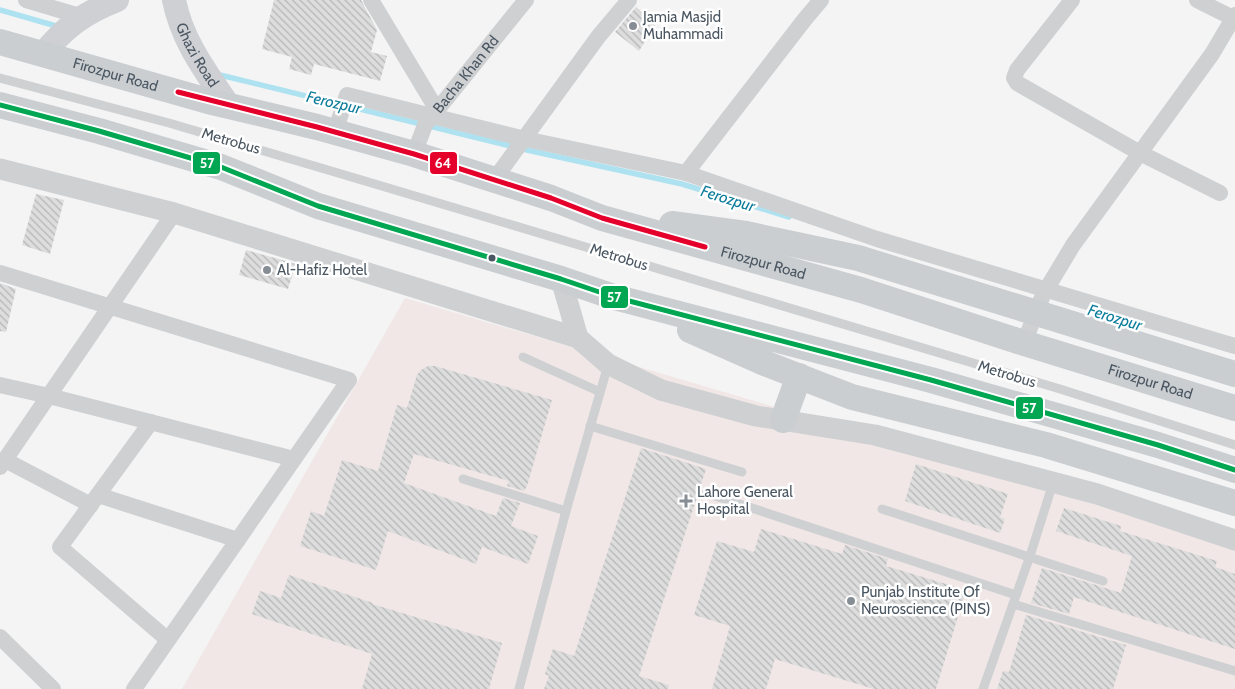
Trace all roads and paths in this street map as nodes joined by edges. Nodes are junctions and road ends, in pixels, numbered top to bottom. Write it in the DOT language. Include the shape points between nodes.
graph roads {
  1 [pos="26,0"];
  2 [pos="117,0"];
  3 [pos="174,0"];
  4 [pos="370,0"];
  5 [pos="526,0"];
  6 [pos="629,0"];
  7 [pos="822,0"];
  8 [pos="1072,0"];
  9 [pos="1197,0"];
  10 [pos="1234,17"];
  11 [pos="83,18"];
  12 [pos="0,42"];
  13 [pos="43,54"];
  14 [pos="0,78"];
  15 [pos="0,105"];
  16 [pos="230,106"];
  17 [pos="434,113"];
  18 [pos="335,132"];
  19 [pos="525,139"];
  20 [pos="1140,153"];
  21 [pos="414,154"];
  22 [pos="0,169"];
  23 [pos="686,173"];
  24 [pos="494,180"];
  25 [pos="1220,193"];
  26 [pos="174,213"];
  27 [pos="602,218"];
  28 [pos="0,273"];
  29 [pos="561,280"];
  30 [pos="1046,290"];
  31 [pos="614,297"];
  32 [pos="111,306"];
  33 [pos="578,338"];
  34 [pos="1024,343"];
  35 [pos="1235,346"];
  36 [pos="523,357"];
  37 [pos="608,364"];
  38 [pos="1235,374"];
  39 [pos="799,376"];
  40 [pos="0,386"];
  41 [pos="600,392"];
  42 [pos="49,396"];
  43 [pos="1235,408"];
  44 [pos="783,420"];
  45 [pos="151,422"];
  46 [pos="590,426"];
  47 [pos="1235,445"];
  48 [pos="294,458"];
  49 [pos="2,464"];
  50 [pos="1235,470"];
  51 [pos="742,472"];
  52 [pos="463,479"];
  53 [pos="1053,483"];
  54 [pos="706,494"];
  55 [pos="94,500"];
  56 [pos="1235,504"];
  57 [pos="882,509"];
  58 [pos="566,510"];
  59 [pos="238,540"];
  60 [pos="1235,540"];
  61 [pos="1030,556"];
  62 [pos="1103,581"];
  63 [pos="1015,599"];
  64 [pos="0,637"];
  65 [pos="168,640"];
  66 [pos="1235,671"];
  67 [pos="49,688"];
  68 [pos="134,689"];
  69 [pos="519,689"];
  70 [pos="983,689"];
  1 -- 11 [label="street"];
  2 -- 11 [label="main road"];
  3 -- 16 [label="main road, Ghazi Road" via="177,16 197,60"];
  4 -- 17 [label="street"];
  5 -- 17 [label="street, Bacha Khan Rd"];
  6 -- 19 [label="street" via="598,37"];
  7 -- 23 [label="street"];
  8 -- 20 [label="street" via="1014,78 1017,83"];
  9 -- 10 [label="street"];
  10 -- 20 [label="street" via="1212,54"];
  11 -- 13 [label="main road" via="60,34"];
  12 -- 13 [label="main road, Firozpur Road"];
  13 -- 16 [label="main road, Firozpur Road"];
  14 -- 47 [label="lane, Metrobus" via="169,123 365,181 1060,389"];
  15 -- 29 [label="main road" via="220,167 318,206"];
  16 -- 18 [label="main road, Firozpur Road"];
  17 -- 18 [label="street" via="347,95"];
  17 -- 19 [label="street"];
  17 -- 21 [label="street, Bacha Khan Rd" via="425,125"];
  18 -- 21 [label="main road, Firozpur Road"];
  19 -- 23 [label="street"];
  19 -- 24 [label="street"];
  20 -- 25 [label="street"];
  20 -- 30 [label="street" via="1073,245"];
  21 -- 24 [label="main road, Firozpur Road"];
  22 -- 26 [label="street"];
  23 -- 30 [label="street" via="877,239"];
  24 -- 27 [label="main road, Firozpur Road"];
  26 -- 32 [label="street"];
  26 -- 33 [label="street"];
  27 -- 34 [label="main road, Firozpur Road" via="861,290"];
  27 -- 38 [label="main road" via="746,234 858,258"];
  28 -- 32 [label="street"];
  29 -- 31 [label="main road"];
  29 -- 33 [label="street"];
  30 -- 34 [label="street"];
  30 -- 35 [label="street"];
  31 -- 39 [label="main road"];
  31 -- 50 [label="main road" via="931,380"];
  32 -- 42 [label="street"];
  32 -- 48 [label="street" via="349,380"];
  33 -- 37 [label="street"];
  34 -- 43 [label="main road, Firozpur Road"];
  36 -- 41 [label="lane"];
  37 -- 41 [label="lane"];
  37 -- 44 [label="street" via="661,390 756,416"];
  39 -- 44 [label="main road"];
  39 -- 56 [label="main road" via="852,396 1046,445"];
  40 -- 42 [label="street"];
  41 -- 46 [label="lane"];
  42 -- 45 [label="street"];
  42 -- 49 [label="street"];
  44 -- 53 [label="street" via="875,435"];
  45 -- 48 [label="street"];
  45 -- 55 [label="street"];
  46 -- 51 [label="lane"];
  46 -- 58 [label="lane"];
  48 -- 59 [label="street"];
  49 -- 55 [label="street"];
  52 -- 58 [label="lane"];
  53 -- 60 [label="street" via="1097,494"];
  53 -- 61 [label="lane"];
  54 -- 63 [label="lane"];
  55 -- 59 [label="street"];
  55 -- 65 [label="street" via="60,547"];
  57 -- 61 [label="lane"];
  58 -- 69 [label="lane"];
  59 -- 65 [label="street"];
  61 -- 62 [label="lane"];
  61 -- 63 [label="lane"];
  63 -- 66 [label="lane"];
  63 -- 70 [label="lane"];
  64 -- 67 [label="street"];
  65 -- 68 [label="street"];
}
